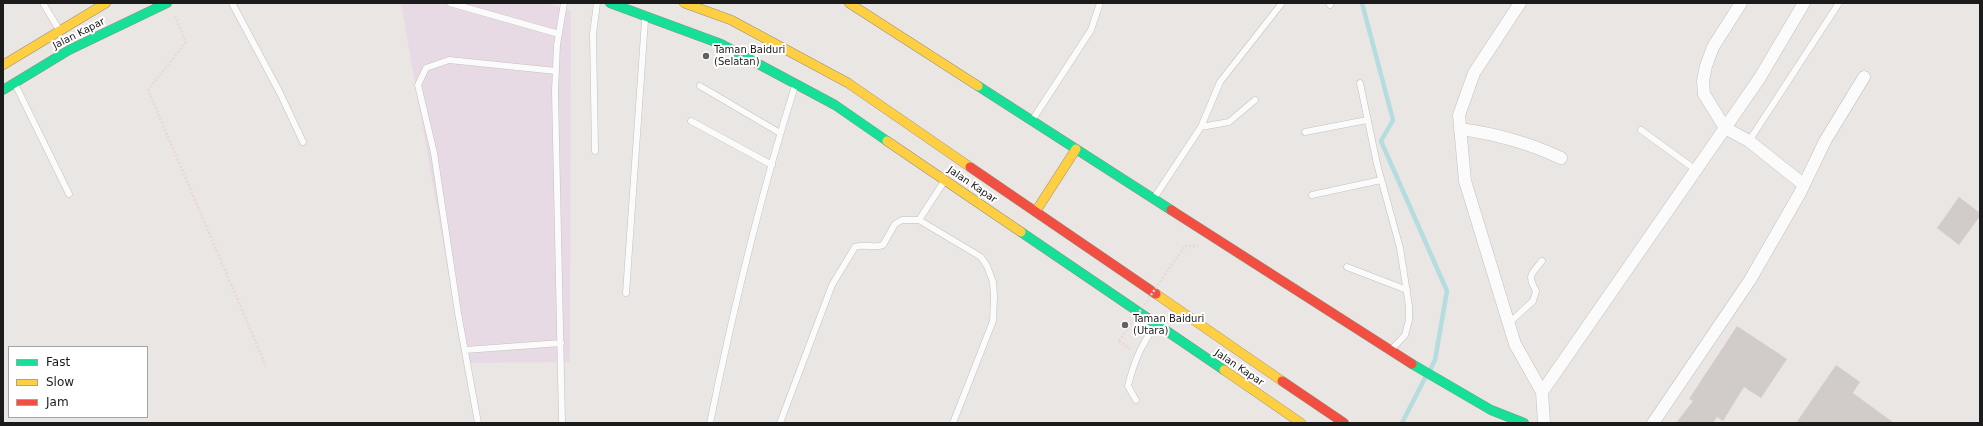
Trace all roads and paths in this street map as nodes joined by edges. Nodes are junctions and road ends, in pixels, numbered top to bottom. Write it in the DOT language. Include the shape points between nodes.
graph roads {
  1 [pos="42,3"];
  2 [pos="106,3"];
  3 [pos="232,3"];
  4 [pos="450,3"];
  5 [pos="564,3"];
  6 [pos="597,3"];
  7 [pos="610,3"];
  8 [pos="684,3"];
  9 [pos="849,3"];
  10 [pos="1100,3"];
  11 [pos="1282,3"];
  12 [pos="1520,3"];
  13 [pos="1741,3"];
  14 [pos="1804,3"];
  15 [pos="1839,3"];
  16 [pos="170,6"];
  17 [pos="645,17"];
  18 [pos="60,31"];
  19 [pos="559,34"];
  20 [pos="3,65"];
  21 [pos="556,71"];
  22 [pos="1864,77"];
  23 [pos="14,83"];
  24 [pos="1360,83"];
  25 [pos="796,85"];
  26 [pos="700,86"];
  27 [pos="3,90"];
  28 [pos="1255,100"];
  29 [pos="1367,120"];
  30 [pos="692,121"];
  31 [pos="1032,121"];
  32 [pos="1201,127"];
  33 [pos="1725,128"];
  34 [pos="1460,129"];
  35 [pos="1641,130"];
  36 [pos="1305,132"];
  37 [pos="780,133"];
  38 [pos="1749,141"];
  39 [pos="303,142"];
  40 [pos="1076,149"];
  41 [pos="595,151"];
  42 [pos="1561,158"];
  43 [pos="772,164"];
  44 [pos="1696,170"];
  45 [pos="945,180"];
  46 [pos="1381,180"];
  47 [pos="1803,184"];
  48 [pos="69,194"];
  49 [pos="1312,195"];
  50 [pos="1154,199"];
  51 [pos="1036,211"];
  52 [pos="919,220"];
  53 [pos="1185,246"];
  54 [pos="1542,261"];
  55 [pos="1347,267"];
  56 [pos="1407,290"];
  57 [pos="626,293"];
  58 [pos="1166,309"];
  59 [pos="1509,324"];
  60 [pos="1156,325"];
  61 [pos="561,343"];
  62 [pos="465,350"];
  63 [pos="1391,351"];
  64 [pos="1138,354"];
  65 [pos="266,366"];
  66 [pos="1542,392"];
  67 [pos="1257,393"];
  68 [pos="1136,400"];
  69 [pos="1334,420"];
  70 [pos="478,423"];
  71 [pos="562,423"];
  72 [pos="710,423"];
  73 [pos="780,423"];
  74 [pos="953,423"];
  75 [pos="1284,423"];
  76 [pos="1302,423"];
  77 [pos="1344,423"];
  78 [pos="1524,423"];
  79 [pos="1544,423"];
  80 [pos="1653,423"];
  1 -- 18 [label="lane"];
  2 -- 18 [label="main road, Jalan Kapar"];
  3 -- 39 [label="lane"];
  4 -- 19 [label="lane"];
  5 -- 19 [label="lane"];
  6 -- 41 [label="lane" via="594,34"];
  7 -- 17 [label="main road, Jalan Kapar"];
  8 -- 51 [label="main road, Jalan Kapar" via="731,20 848,83"];
  9 -- 31 [label="main road"];
  10 -- 31 [label="lane" via="1091,30"];
  11 -- 32 [label="lane" via="1220,82"];
  12 -- 34 [label="street" via="1474,73 1459,114"];
  13 -- 33 [label="street" via="1713,47 1703,81 1704,94"];
  14 -- 33 [label="street" via="1759,80"];
  15 -- 38 [label="lane"];
  16 -- 23 [label="main road, Jalan Kapar" via="70,50"];
  16 -- 65 [label="path" via="186,42 148,90"];
  17 -- 25 [label="main road, Jalan Kapar" via="721,44"];
  17 -- 57 [label="lane"];
  18 -- 20 [label="main road, Jalan Kapar"];
  19 -- 21 [label="lane"];
  21 -- 61 [label="lane"];
  21 -- 62 [label="lane" via="449,60 426,68 418,85 434,153"];
  22 -- 47 [label="street" via="1825,141"];
  23 -- 27 [label="main road, Jalan Kapar"];
  23 -- 48 [label="lane"];
  24 -- 29 [label="lane"];
  25 -- 37 [label="lane"];
  25 -- 45 [label="main road, Jalan Kapar" via="835,105"];
  26 -- 37 [label="lane"];
  28 -- 32 [label="lane" via="1229,122"];
  29 -- 36 [label="lane"];
  29 -- 46 [label="lane"];
  30 -- 43 [label="lane"];
  31 -- 40 [label="main road"];
  32 -- 50 [label="lane"];
  33 -- 38 [label="street"];
  33 -- 44 [label="street"];
  34 -- 42 [label="street" via="1498,134"];
  34 -- 59 [label="street" via="1465,181"];
  35 -- 44 [label="lane"];
  37 -- 43 [label="lane"];
  38 -- 47 [label="street"];
  40 -- 50 [label="main road"];
  40 -- 51 [label="main road"];
  43 -- 72 [label="lane"];
  44 -- 66 [label="street"];
  45 -- 52 [label="lane"];
  45 -- 60 [label="main road, Jalan Kapar"];
  46 -- 49 [label="lane"];
  46 -- 56 [label="lane" via="1400,248"];
  47 -- 80 [label="street" via="1750,280"];
  50 -- 63 [label="main road"];
  51 -- 58 [label="main road, Jalan Kapar"];
  52 -- 73 [label="lane" via="902,220 894,224 883,245 855,247 832,285"];
  52 -- 74 [label="lane" via="981,257 993,282 993,321"];
  53 -- 64 [label="path, bridge" via="1119,341"];
  54 -- 59 [label="lane" via="1530,275 1530,281 1536,291 1532,301"];
  55 -- 56 [label="lane"];
  56 -- 63 [label="lane" via="1409,320 1405,335"];
  58 -- 60 [label="main road"];
  58 -- 69 [label="main road, Jalan Kapar"];
  59 -- 66 [label="street" via="1515,344"];
  60 -- 64 [label="lane"];
  60 -- 67 [label="main road, Jalan Kapar"];
  61 -- 62 [label="lane"];
  61 -- 71 [label="lane"];
  62 -- 70 [label="lane"];
  63 -- 78 [label="main road" via="1452,389 1491,410"];
  64 -- 68 [label="lane" via="1128,386"];
  66 -- 79 [label="street"];
  67 -- 75 [label="main road"];
  67 -- 76 [label="main road, Jalan Kapar"];
  69 -- 77 [label="main road, Jalan Kapar"];
}
